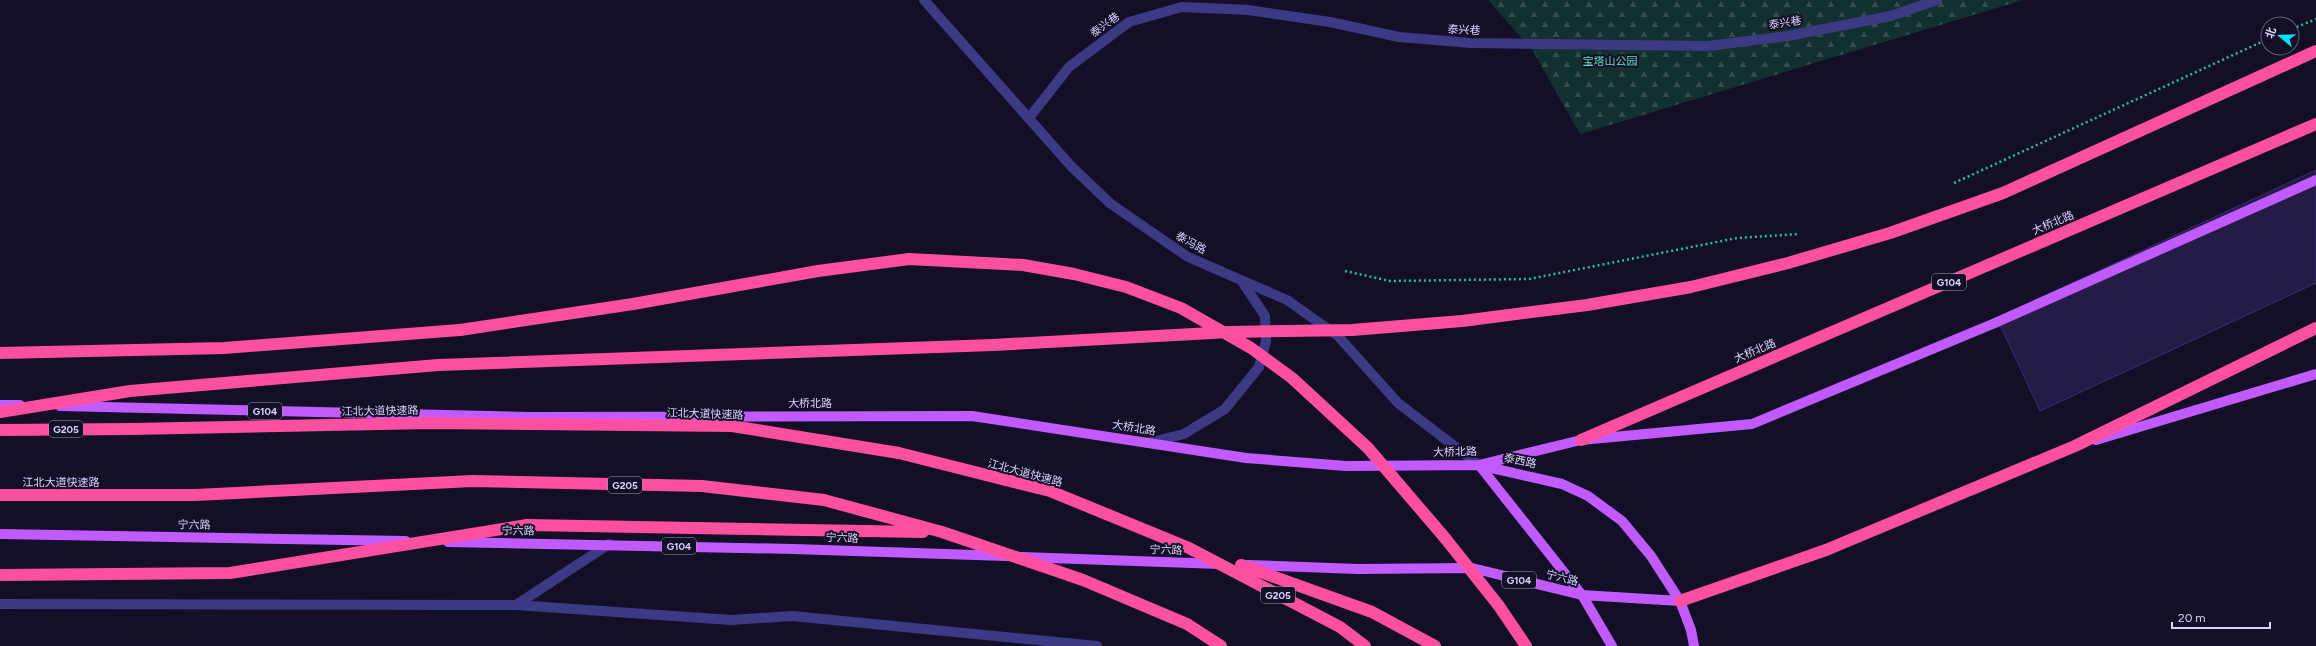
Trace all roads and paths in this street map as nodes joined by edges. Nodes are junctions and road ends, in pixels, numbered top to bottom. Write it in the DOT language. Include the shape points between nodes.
graph roads {
  1 [pos="924,0"];
  2 [pos="1937,0"];
  3 [pos="2316,18"];
  4 [pos="2300,25"];
  5 [pos="2260,43"];
  6 [pos="2316,51"];
  7 [pos="1029,118"];
  8 [pos="2316,124"];
  9 [pos="2316,180"];
  10 [pos="1949,186"];
  11 [pos="1800,234"];
  12 [pos="1345,271"];
  13 [pos="1241,280"];
  14 [pos="2316,328"];
  15 [pos="0,352"];
  16 [pos="2316,374"];
  17 [pos="0,405"];
  18 [pos="0,412"];
  19 [pos="0,430"];
  20 [pos="1581,440"];
  21 [pos="1147,443"];
  22 [pos="2075,446"];
  23 [pos="1479,465"];
  24 [pos="0,495"];
  25 [pos="942,532"];
  26 [pos="0,534"];
  27 [pos="609,544"];
  28 [pos="1241,565"];
  29 [pos="0,575"];
  30 [pos="1582,595"];
  31 [pos="1680,601"];
  32 [pos="0,604"];
  33 [pos="516,605"];
  34 [pos="1079,645"];
  35 [pos="1097,646"];
  36 [pos="1221,646"];
  37 [pos="1365,646"];
  38 [pos="1435,646"];
  39 [pos="1526,646"];
  40 [pos="1612,646"];
  41 [pos="1694,646"];
  1 -- 7 [label="street, 泰冯路"];
  2 -- 7 [label="street, 泰兴巷" via="1891,16 1788,36 1708,46 1471,43 1399,37 1330,22 1248,10 1182,7 1129,22 1069,67"];
  3 -- 4 [label="path"];
  5 -- 10 [label="path"];
  6 -- 18 [label="highway, bridge" via="2003,193 1904,228 1788,263 1698,285 1587,305 1462,321 1352,330 1230,332 993,345 438,365 130,391"];
  7 -- 13 [label="street, 泰冯路" via="1071,166 1110,204 1188,257"];
  8 -- 20 [label="highway, 大桥北路 / G104"];
  9 -- 20 [label="main road" via="1995,323 1752,424"];
  11 -- 12 [label="path" via="1737,238 1529,279 1390,281"];
  13 -- 21 [label="street" via="1265,316 1266,341 1259,367 1225,409 1184,434"];
  13 -- 23 [label="street, 泰冯路" via="1287,300 1338,336 1398,403"];
  14 -- 22 [label="highway, G104"];
  15 -- 39 [label="highway, bridge" via="224,348 460,330 909,259 1023,265 1074,274 1126,288 1181,308 1251,348 1297,383 1368,448 1494,600"];
  16 -- 22 [label="main road"];
  17 -- 21 [label="main road, 大桥北路 / G104" via="529,417 972,416"];
  19 -- 37 [label="highway, 江北大道快速路 / G205, bridge" via="430,423 732,426 898,453 1050,491 1189,548 1340,627"];
  20 -- 23 [label="main road, 大桥北路"];
  21 -- 23 [label="main road, 大桥北路" via="1246,458 1346,466"];
  22 -- 31 [label="highway, G104" via="1826,550"];
  23 -- 30 [label="main road"];
  23 -- 31 [label="main road, 泰西路" via="1556,482 1588,496 1622,521 1651,556"];
  24 -- 25 [label="highway, 江北大道快速路 / G205, bridge" via="195,495 472,481 702,486 824,500"];
  25 -- 29 [label="highway, bridge" via="527,525 230,573"];
  25 -- 36 [label="highway, 江北大道快速路 / G205, bridge" via="1083,580 1187,624"];
  26 -- 27 [label="main road, 宁六路 / G104"];
  27 -- 28 [label="main road, 宁六路 / G104"];
  27 -- 33 [label="street"];
  28 -- 30 [label="main road, 宁六路 / G104" via="1358,569 1472,568"];
  28 -- 38 [label="highway" via="1372,612"];
  30 -- 31 [label="main road, 宁六路 / G104"];
  30 -- 40 [label="main road"];
  31 -- 41 [label="main road, 泰西路"];
  32 -- 33 [label="street"];
  33 -- 34 [label="street" via="731,620 792,616"];
  34 -- 35 [label="street"];
}
